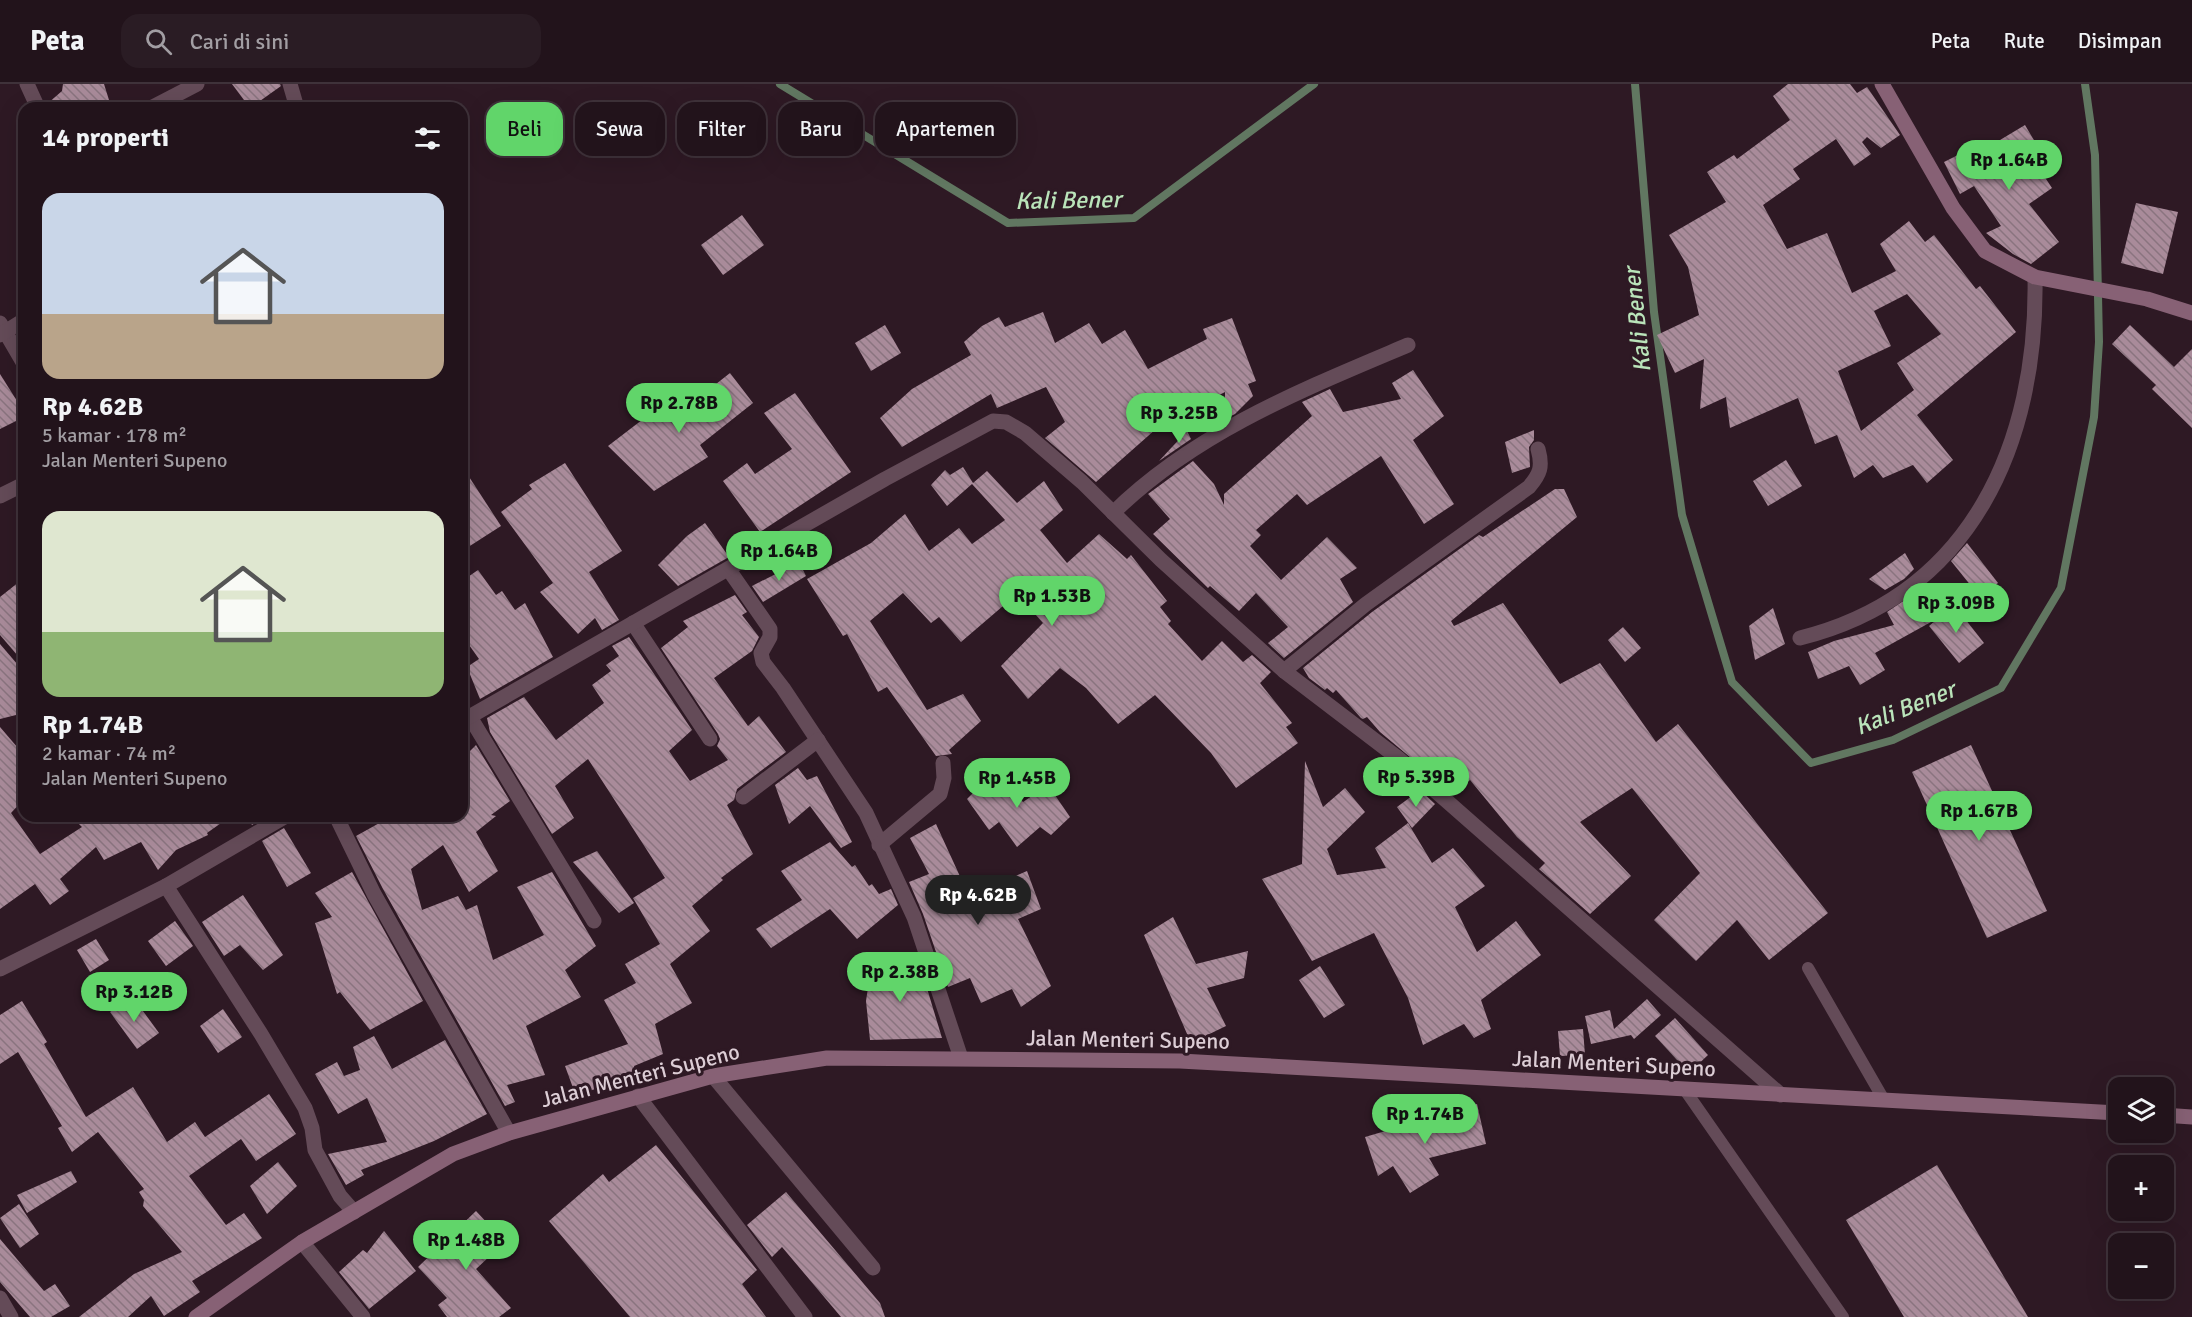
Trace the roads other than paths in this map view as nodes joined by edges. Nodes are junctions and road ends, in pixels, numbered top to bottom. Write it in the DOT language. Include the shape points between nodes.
graph roads {
  1 [pos="27,84"];
  2 [pos="197,84"];
  3 [pos="290,84"];
  4 [pos="1882,84"];
  5 [pos="35,102"];
  6 [pos="162,102"];
  7 [pos="295,102"];
  8 [pos="2042,278"];
  9 [pos="2192,313"];
  10 [pos="18,323"];
  11 [pos="2,330"];
  12 [pos="1408,345"];
  13 [pos="18,355"];
  14 [pos="1538,449"];
  15 [pos="18,487"];
  16 [pos="0,496"];
  17 [pos="1113,513"];
  18 [pos="729,570"];
  19 [pos="633,623"];
  20 [pos="1800,638"];
  21 [pos="1284,671"];
  22 [pos="468,718"];
  23 [pos="468,722"];
  24 [pos="710,739"];
  25 [pos="818,740"];
  26 [pos="943,763"];
  27 [pos="743,797"];
  28 [pos="276,822"];
  29 [pos="339,822"];
  30 [pos="879,845"];
  31 [pos="166,886"];
  32 [pos="594,921"];
  33 [pos="1808,968"];
  34 [pos="0,969"];
  35 [pos="961,1058"];
  36 [pos="712,1076"];
  37 [pos="1685,1090"];
  38 [pos="1781,1095"];
  39 [pos="638,1096"];
  40 [pos="1884,1100"];
  41 [pos="2108,1112"];
  42 [pos="2174,1116"];
  43 [pos="2192,1117"];
  44 [pos="509,1133"];
  45 [pos="354,1212"];
  46 [pos="302,1242"];
  47 [pos="873,1268"];
  48 [pos="0,1298"];
  49 [pos="11,1317"];
  50 [pos="196,1317"];
  51 [pos="363,1317"];
  52 [pos="805,1317"];
  53 [pos="1843,1317"];
  1 -- 5 [label="street"];
  2 -- 6 [label="street"];
  3 -- 7 [label="street"];
  4 -- 8 [label="main road" via="1971,234 1985,250"];
  8 -- 9 [label="main road" via="2147,299"];
  8 -- 20 [label="street" via="2024,402 2014,441 1996,484 1968,525 1912,587 1883,607 1834,630"];
  10 -- 11 [label="street"];
  11 -- 13 [label="street"];
  12 -- 17 [label="street" via="1296,393 1220,433 1182,456"];
  14 -- 21 [label="street" via="1542,464 1529,488 1366,603"];
  15 -- 16 [label="street"];
  17 -- 18 [label="street" via="1025,433 1006,422 993,422 885,479"];
  17 -- 21 [label="street"];
  18 -- 19 [label="street"];
  18 -- 25 [label="street" via="768,623 771,633 761,653 763,662"];
  19 -- 22 [label="street"];
  19 -- 24 [label="street"];
  21 -- 38 [label="street" via="1398,758"];
  23 -- 32 [label="street"];
  25 -- 27 [label="street"];
  25 -- 30 [label="street" via="866,813"];
  26 -- 30 [label="street" via="940,794"];
  28 -- 31 [label="street"];
  29 -- 44 [label="street" via="374,894"];
  30 -- 35 [label="street" via="914,917"];
  31 -- 34 [label="street"];
  31 -- 45 [label="street" via="305,1108 315,1150 340,1196"];
  33 -- 40 [label="lane"];
  35 -- 36 [label="main road, Jalan Menteri Supeno" via="826,1058"];
  35 -- 37 [label="main road, Jalan Menteri Supeno" via="1180,1061"];
  36 -- 39 [label="main road, Jalan Menteri Supeno"];
  36 -- 47 [label="street"];
  37 -- 38 [label="main road, Jalan Menteri Supeno"];
  37 -- 53 [label="lane"];
  38 -- 40 [label="main road, Jalan Menteri Supeno"];
  39 -- 44 [label="main road, Jalan Menteri Supeno"];
  39 -- 52 [label="street"];
  40 -- 41 [label="main road, Jalan Menteri Supeno"];
  42 -- 43 [label="main road"];
  44 -- 45 [label="main road, Jalan Menteri Supeno" via="453,1154"];
  45 -- 46 [label="main road, Jalan Menteri Supeno"];
  46 -- 50 [label="main road, Jalan Menteri Supeno"];
  46 -- 51 [label="street"];
  48 -- 49 [label="street"];
}
